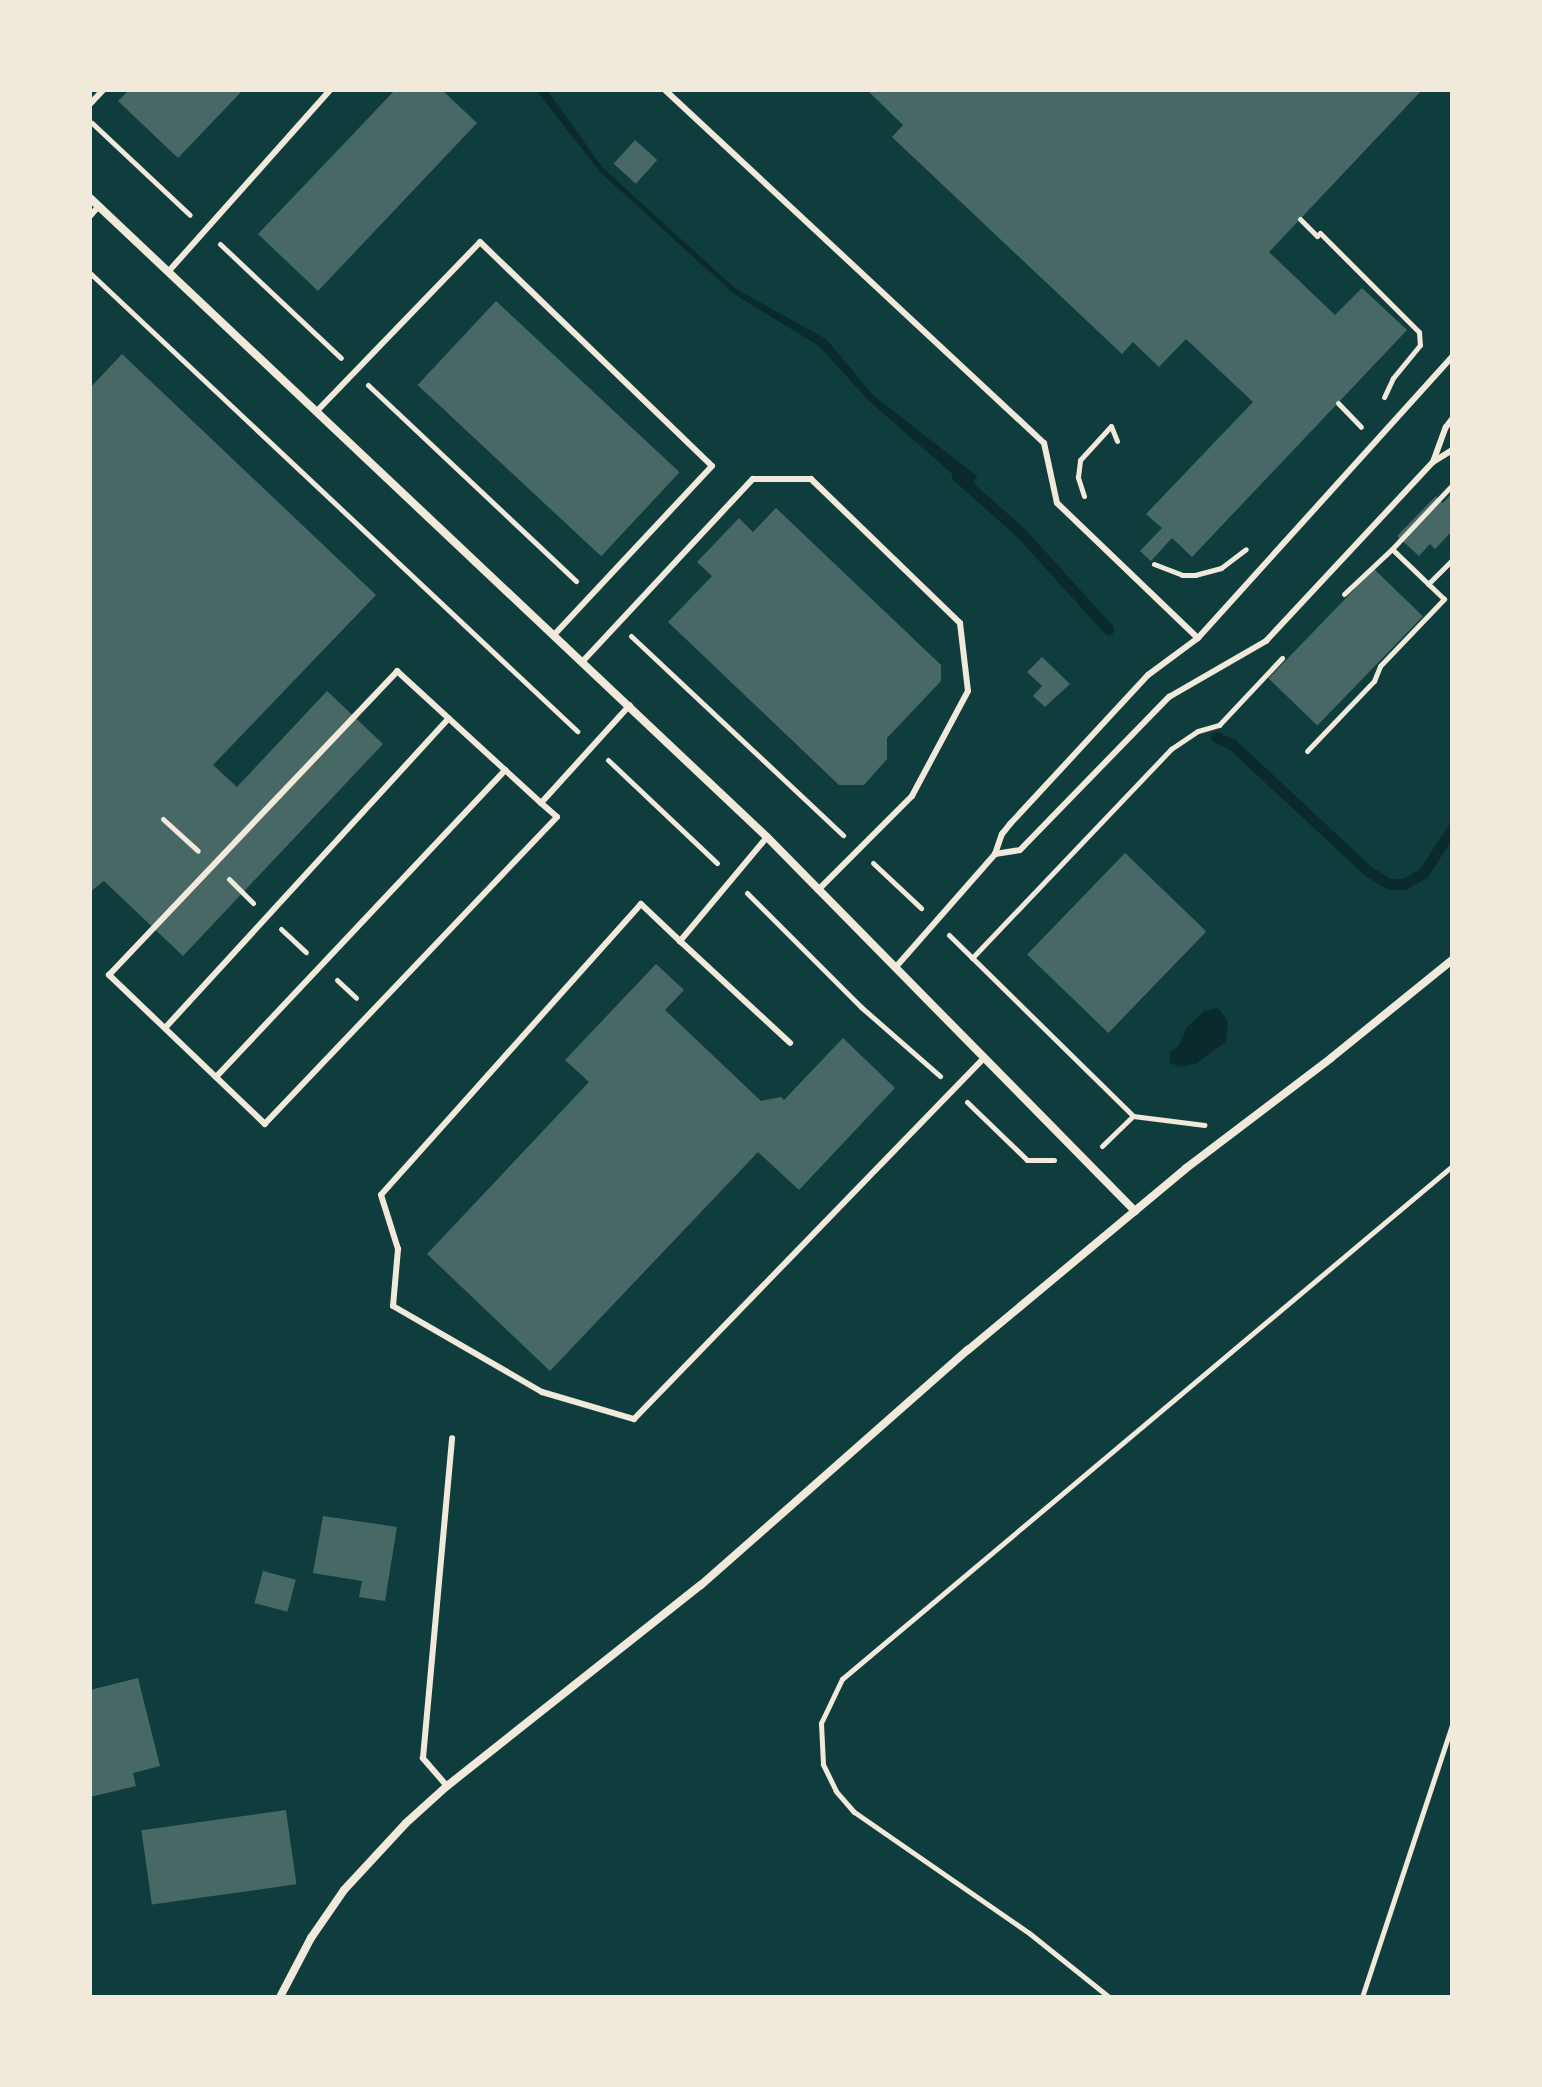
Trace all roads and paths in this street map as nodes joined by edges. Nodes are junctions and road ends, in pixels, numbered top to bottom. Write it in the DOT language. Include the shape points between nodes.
graph roads {
  1 [pos="103,90"];
  2 [pos="330,90"];
  3 [pos="665,90"];
  4 [pos="90,104"];
  5 [pos="90,121"];
  6 [pos="90,198"];
  7 [pos="99,206"];
  8 [pos="90,216"];
  9 [pos="1300,219"];
  10 [pos="205,230"];
  11 [pos="168,272"];
  12 [pos="1452,357"];
  13 [pos="355,372"];
  14 [pos="1380,406"];
  15 [pos="316,412"];
  16 [pos="1373,417"];
  17 [pos="1452,419"];
  18 [pos="1353,440"];
  19 [pos="1117,441"];
  20 [pos="1452,450"];
  21 [pos="1433,462"];
  22 [pos="1452,485"];
  23 [pos="1086,499"];
  24 [pos="1251,545"];
  25 [pos="1392,549"];
  26 [pos="1146,556"];
  27 [pos="1452,560"];
  28 [pos="1428,584"];
  29 [pos="591,596"];
  30 [pos="1339,599"];
  31 [pos="617,622"];
  32 [pos="555,634"];
  33 [pos="1198,638"];
  34 [pos="1286,654"];
  35 [pos="583,661"];
  36 [pos="630,705"];
  37 [pos="449,718"];
  38 [pos="1307,751"];
  39 [pos="505,770"];
  40 [pos="541,803"];
  41 [pos="767,837"];
  42 [pos="858,849"];
  43 [pos="995,854"];
  44 [pos="818,890"];
  45 [pos="936,922"];
  46 [pos="680,941"];
  47 [pos="972,958"];
  48 [pos="1452,960"];
  49 [pos="895,968"];
  50 [pos="165,1028"];
  51 [pos="790,1043"];
  52 [pos="984,1058"];
  53 [pos="216,1077"];
  54 [pos="1133,1116"];
  55 [pos="1237,1129"];
  56 [pos="1088,1159"];
  57 [pos="1452,1166"];
  58 [pos="1135,1211"];
  59 [pos="452,1438"];
  60 [pos="1452,1725"];
  61 [pos="447,1786"];
  62 [pos="280,1997"];
  63 [pos="1109,1997"];
  64 [pos="1362,1997"];
  1 -- 4 [label="lane"];
  2 -- 10 [label="lane"];
  3 -- 33 [label="lane" via="1044,443 1057,503"];
  5 -- 10 [label="path"];
  6 -- 7 [label="street"];
  7 -- 8 [label="lane"];
  7 -- 11 [label="street"];
  9 -- 14 [label="path" via="1419,332 1420,345 1388,384"];
  10 -- 11 [label="lane"];
  10 -- 13 [label="path"];
  11 -- 15 [label="street"];
  12 -- 33 [label="lane"];
  13 -- 15 [label="lane"];
  13 -- 29 [label="path"];
  13 -- 29 [label="lane" via="480,242 712,466"];
  15 -- 32 [label="street"];
  16 -- 18 [label="path"];
  17 -- 21 [label="lane"];
  19 -- 23 [label="path" via="1111,426 1080,460 1078,477"];
  20 -- 21 [label="lane"];
  21 -- 43 [label="lane" via="1266,641 1169,697 1020,850"];
  22 -- 25 [label="path"];
  24 -- 26 [label="path" via="1221,568 1195,575 1170,571"];
  25 -- 28 [label="path"];
  25 -- 30 [label="path"];
  27 -- 28 [label="path"];
  28 -- 38 [label="path" via="1444,599"];
  29 -- 32 [label="lane"];
  31 -- 35 [label="lane"];
  31 -- 42 [label="path"];
  31 -- 42 [label="lane" via="753,479 811,479 960,623 968,691 912,796"];
  32 -- 35 [label="street"];
  33 -- 43 [label="lane" via="1148,675 1010,824"];
  34 -- 47 [label="path" via="1219,725 1198,731 1171,749"];
  35 -- 36 [label="street"];
  36 -- 40 [label="lane"];
  36 -- 41 [label="street"];
  37 -- 39 [label="lane"];
  37 -- 50 [label="lane"];
  37 -- 50 [label="lane" via="397,671 109,975"];
  39 -- 40 [label="lane"];
  39 -- 53 [label="lane"];
  40 -- 53 [label="lane" via="557,817 265,1124"];
  41 -- 44 [label="street"];
  41 -- 46 [label="lane"];
  42 -- 44 [label="lane"];
  42 -- 45 [label="path"];
  43 -- 45 [label="lane"];
  44 -- 49 [label="street"];
  45 -- 47 [label="path"];
  45 -- 49 [label="lane"];
  46 -- 51 [label="lane"];
  46 -- 52 [label="lane" via="641,904 381,1195 398,1249 393,1306 542,1392 634,1419"];
  47 -- 54 [label="path"];
  48 -- 55 [label="street"];
  49 -- 52 [label="street"];
  50 -- 53 [label="lane"];
  52 -- 56 [label="street"];
  54 -- 55 [label="path"];
  54 -- 56 [label="path"];
  55 -- 58 [label="street"];
  56 -- 58 [label="street"];
  57 -- 63 [label="path" via="842,1679 821,1723 823,1764 854,1812 1029,1933"];
  58 -- 61 [label="street" via="701,1585"];
  59 -- 61 [label="lane" via="423,1758"];
  60 -- 64 [label="path"];
  61 -- 62 [label="street" via="344,1890"];
}
